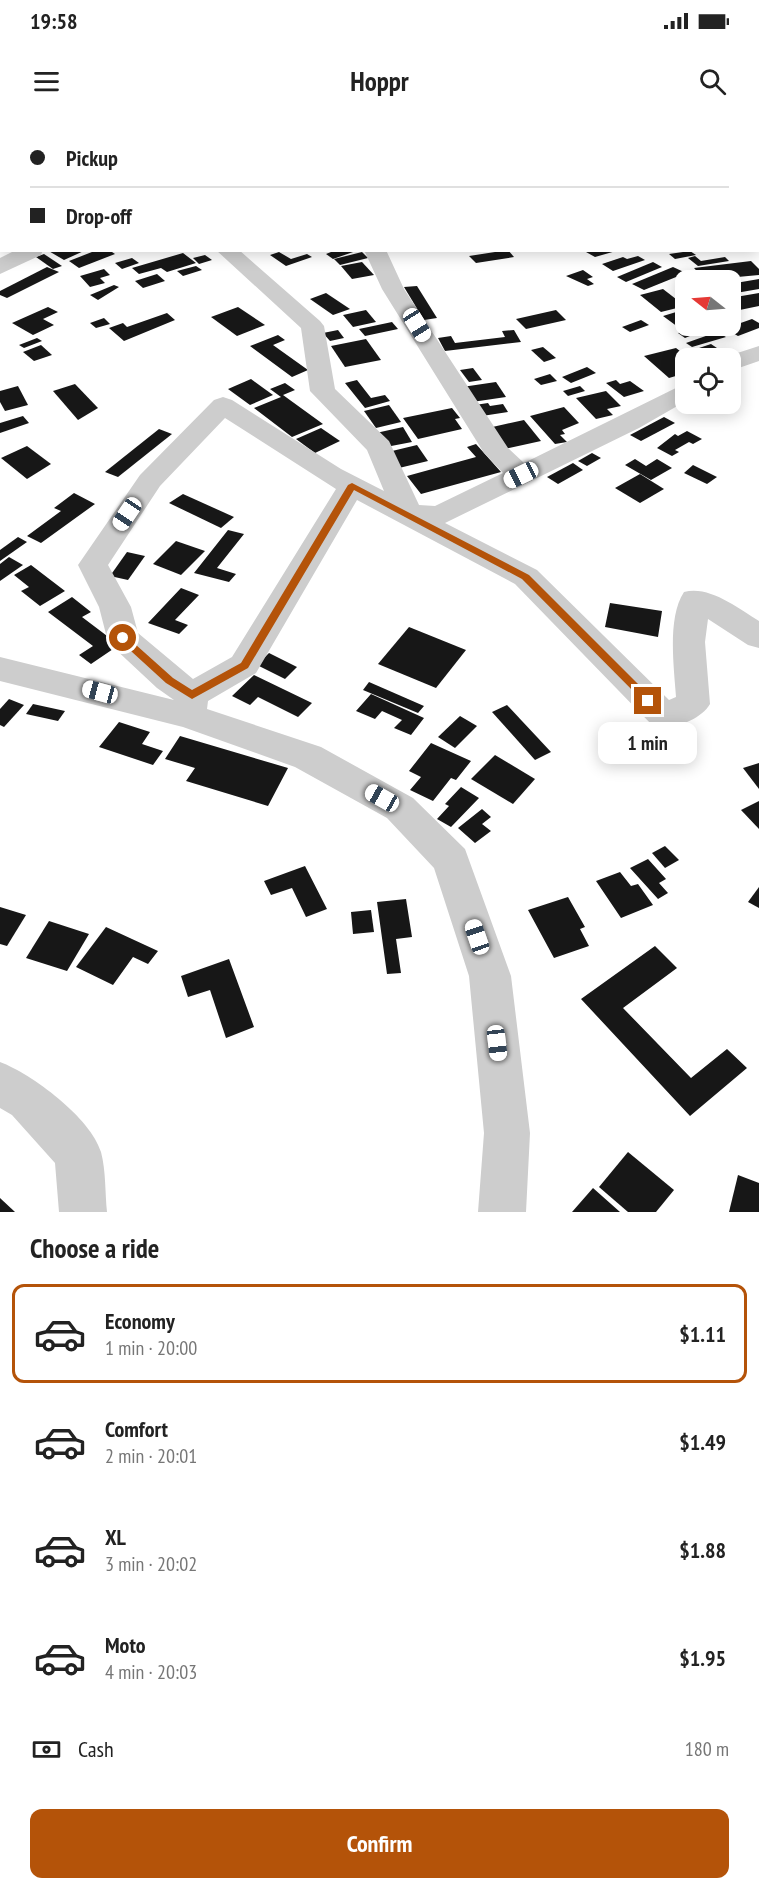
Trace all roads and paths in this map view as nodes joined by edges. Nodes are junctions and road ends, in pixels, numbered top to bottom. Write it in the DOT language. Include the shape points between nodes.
graph roads {
  1 [pos="29,252"];
  2 [pos="228,252"];
  3 [pos="376,252"];
  4 [pos="0,267"];
  5 [pos="759,353"];
  6 [pos="741,360"];
  7 [pos="675,396"];
  8 [pos="521,475"];
  9 [pos="352,485"];
  10 [pos="408,514"];
  11 [pos="759,637"];
  12 [pos="0,669"];
  13 [pos="191,706"];
  14 [pos="0,1083"];
  15 [pos="83,1212"];
  16 [pos="502,1212"];
  1 -- 4 [label="street"];
  2 -- 10 [label="street" via="312,326 323,391 379,447"];
  3 -- 8 [label="street" via="393,288 498,453"];
  5 -- 6 [label="street"];
  7 -- 8 [label="street"];
  8 -- 10 [label="street" via="440,515"];
  9 -- 10 [label="street"];
  9 -- 13 [label="street" via="244,665"];
  9 -- 13 [label="street" via="223,405 150,481 93,565 115,607 123,638"];
  10 -- 11 [label="street" via="526,577 664,716 693,704 689,642 695,599"];
  12 -- 13 [label="street"];
  13 -- 16 [label="street" via="308,757 400,808 451,860 490,976 507,1133"];
  14 -- 15 [label="street" via="28,1100 78,1153"];
}
